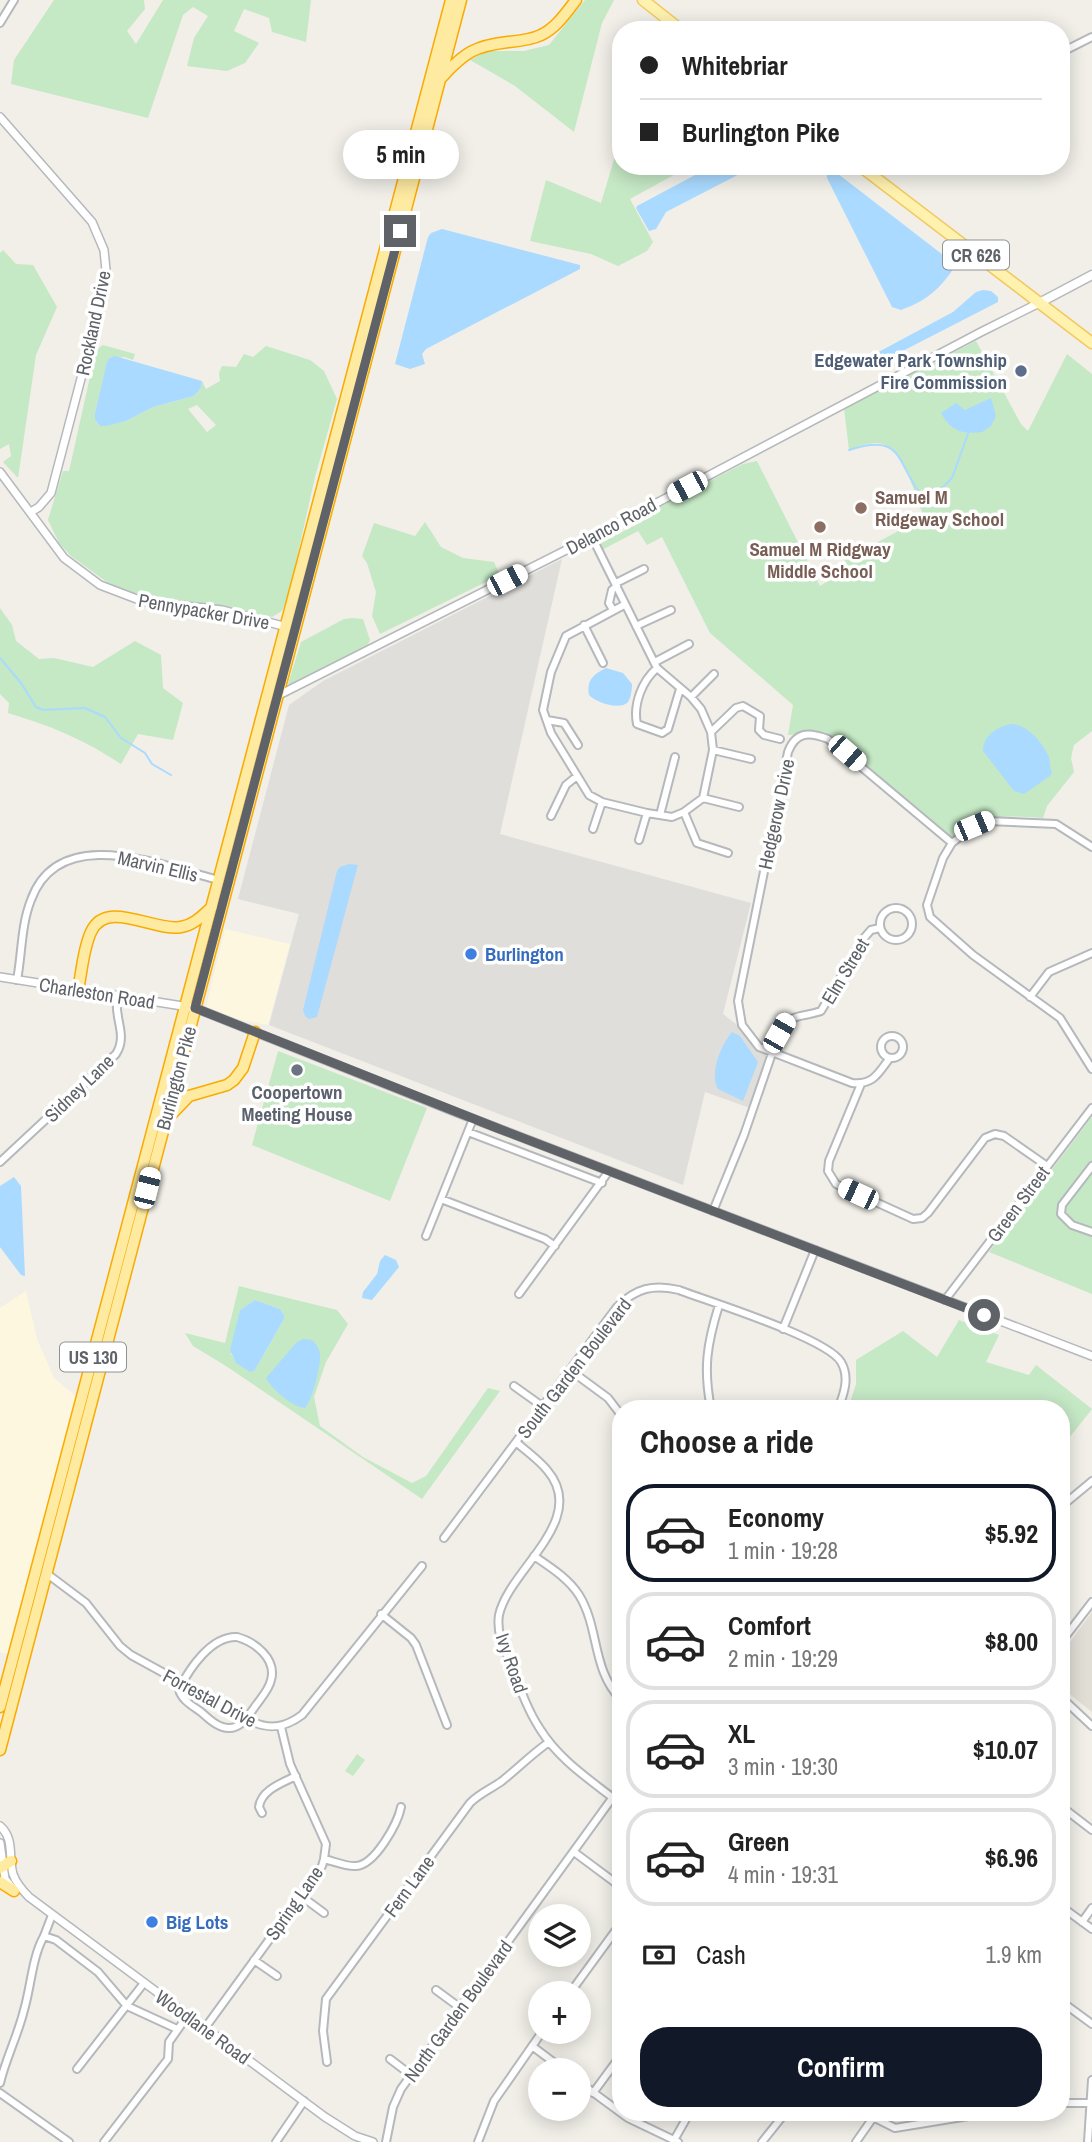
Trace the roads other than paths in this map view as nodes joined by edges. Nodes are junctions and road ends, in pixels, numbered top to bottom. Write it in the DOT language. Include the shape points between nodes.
graph roads {
  1 [pos="14,0"];
  2 [pos="451,0"];
  3 [pos="461,0"];
  4 [pos="576,0"];
  5 [pos="643,0"];
  6 [pos="670,21"];
  7 [pos="0,23"];
  8 [pos="1092,37"];
  9 [pos="1070,48"];
  10 [pos="439,80"];
  11 [pos="0,117"];
  12 [pos="872,175"];
  13 [pos="1092,275"];
  14 [pos="1041,302"];
  15 [pos="1092,343"];
  16 [pos="0,472"];
  17 [pos="8,481"];
  18 [pos="0,488"];
  19 [pos="31,512"];
  20 [pos="592,537"];
  21 [pos="644,569"];
  22 [pos="617,585"];
  23 [pos="624,605"];
  24 [pos="612,610"];
  25 [pos="671,610"];
  26 [pos="584,625"];
  27 [pos="636,626"];
  28 [pos="289,627"];
  29 [pos="689,644"];
  30 [pos="603,663"];
  31 [pos="656,665"];
  32 [pos="714,674"];
  33 [pos="680,689"];
  34 [pos="277,696"];
  35 [pos="691,697"];
  36 [pos="547,720"];
  37 [pos="711,733"];
  38 [pos="780,739"];
  39 [pos="578,746"];
  40 [pos="713,750"];
  41 [pos="675,758"];
  42 [pos="751,759"];
  43 [pos="577,776"];
  44 [pos="703,798"];
  45 [pos="602,802"];
  46 [pos="739,807"];
  47 [pos="684,812"];
  48 [pos="647,813"];
  49 [pos="660,815"];
  50 [pos="551,816"];
  51 [pos="593,829"];
  52 [pos="639,840"];
  53 [pos="952,844"];
  54 [pos="1092,847"];
  55 [pos="728,853"];
  56 [pos="219,880"];
  57 [pos="212,906"];
  58 [pos="928,913"];
  59 [pos="912,919"];
  60 [pos="880,928"];
  61 [pos="1092,953"];
  62 [pos="0,977"];
  63 [pos="17,980"];
  64 [pos="78,990"];
  65 [pos="1030,997"];
  66 [pos="117,998"];
  67 [pos="190,1007"];
  68 [pos="255,1032"];
  69 [pos="772,1052"];
  70 [pos="889,1059"];
  71 [pos="1092,1069"];
  72 [pos="861,1084"];
  73 [pos="1092,1108"];
  74 [pos="473,1119"];
  75 [pos="164,1124"];
  76 [pos="468,1132"];
  77 [pos="0,1162"];
  78 [pos="1047,1166"];
  79 [pos="1092,1166"];
  80 [pos="609,1171"];
  81 [pos="602,1183"];
  82 [pos="441,1199"];
  83 [pos="715,1211"];
  84 [pos="1092,1233"];
  85 [pos="426,1236"];
  86 [pos="555,1246"];
  87 [pos="815,1250"];
  88 [pos="519,1294"];
  89 [pos="944,1300"];
  90 [pos="719,1306"];
  91 [pos="783,1329"];
  92 [pos="1092,1356"];
  93 [pos="570,1370"];
  94 [pos="514,1386"];
  95 [pos="709,1400"];
  96 [pos="841,1400"];
  97 [pos="612,1403"];
  98 [pos="542,1406"];
  99 [pos="516,1442"];
  100 [pos="1092,1481"];
  101 [pos="1070,1499"];
  102 [pos="444,1538"];
  103 [pos="534,1556"];
  104 [pos="422,1566"];
  105 [pos="46,1573"];
  106 [pos="1092,1602"];
  107 [pos="381,1614"];
  108 [pos="1070,1631"];
  109 [pos="182,1684"];
  110 [pos="612,1689"];
  111 [pos="1070,1705"];
  112 [pos="0,1707"];
  113 [pos="247,1718"];
  114 [pos="447,1725"];
  115 [pos="1092,1726"];
  116 [pos="281,1727"];
  117 [pos="549,1742"];
  118 [pos="0,1750"];
  119 [pos="296,1776"];
  120 [pos="612,1797"];
  121 [pos="612,1799"];
  122 [pos="401,1807"];
  123 [pos="262,1813"];
  124 [pos="1070,1813"];
  125 [pos="0,1826"];
  126 [pos="1092,1830"];
  127 [pos="0,1843"];
  128 [pos="574,1852"];
  129 [pos="324,1859"];
  130 [pos="5,1864"];
  131 [pos="612,1880"];
  132 [pos="0,1882"];
  133 [pos="14,1891"];
  134 [pos="301,1896"];
  135 [pos="37,1904"];
  136 [pos="1092,1908"];
  137 [pos="324,1913"];
  138 [pos="1070,1913"];
  139 [pos="52,1915"];
  140 [pos="1082,1922"];
  141 [pos="1092,1929"];
  142 [pos="612,1935"];
  143 [pos="44,1936"];
  144 [pos="254,1960"];
  145 [pos="277,1976"];
  146 [pos="579,1981"];
  147 [pos="144,1983"];
  148 [pos="436,1990"];
  149 [pos="127,2006"];
  150 [pos="459,2007"];
  151 [pos="1070,2008"];
  152 [pos="188,2015"];
  153 [pos="1092,2024"];
  154 [pos="205,2028"];
  155 [pos="177,2029"];
  156 [pos="531,2046"];
  157 [pos="548,2058"];
  158 [pos="390,2059"];
  159 [pos="327,2062"];
  160 [pos="612,2067"];
  161 [pos="77,2069"];
  162 [pos="411,2075"];
  163 [pos="1092,2080"];
  164 [pos="0,2084"];
  165 [pos="593,2092"];
  166 [pos="0,2093"];
  167 [pos="304,2101"];
  168 [pos="1070,2103"];
  169 [pos="1091,2103"];
  170 [pos="612,2106"];
  171 [pos="634,2121"];
  172 [pos="686,2121"];
  173 [pos="778,2121"];
  174 [pos="871,2121"];
  175 [pos="884,2121"];
  176 [pos="936,2121"];
  177 [pos="69,2142"];
  178 [pos="104,2142"];
  179 [pos="276,2142"];
  180 [pos="373,2142"];
  181 [pos="386,2142"];
  182 [pos="478,2142"];
  183 [pos="675,2142"];
  184 [pos="761,2142"];
  185 [pos="856,2142"];
  186 [pos="1088,2142"];
  1 -- 7 [label="street"];
  2 -- 28 [label="highway, Burlington Pike / US 130"];
  3 -- 10 [label="highway, Burlington Pike / US 130"];
  4 -- 10 [label="highway" via="543,34 472,49"];
  5 -- 6 [label="main road"];
  8 -- 9 [label="street"];
  10 -- 28 [label="highway, Burlington Pike / US 130"];
  11 -- 19 [label="street, Rockland Drive" via="92,222 106,260 102,301 51,493"];
  12 -- 14 [label="main road, CR 626"];
  13 -- 14 [label="main road, Delanco Road"];
  14 -- 15 [label="main road, CR 626"];
  14 -- 20 [label="street, Delanco Road"];
  16 -- 17 [label="street, Pennypacker Drive"];
  17 -- 18 [label="street"];
  17 -- 19 [label="street, Pennypacker Drive"];
  19 -- 28 [label="street, Pennypacker Drive" via="72,566 120,595 222,610"];
  20 -- 22 [label="street"];
  20 -- 34 [label="street, Delanco Road"];
  21 -- 22 [label="street"];
  22 -- 23 [label="street"];
  22 -- 24 [label="street" via="609,603"];
  23 -- 24 [label="street"];
  23 -- 27 [label="street"];
  24 -- 26 [label="street"];
  25 -- 27 [label="street"];
  26 -- 30 [label="street"];
  26 -- 36 [label="street" via="566,636 560,646 544,696 542,710"];
  27 -- 31 [label="street"];
  28 -- 34 [label="highway, Burlington Pike / US 130"];
  28 -- 56 [label="highway, Burlington Pike / US 130"];
  29 -- 31 [label="street"];
  31 -- 33 [label="street"];
  31 -- 33 [label="street" via="640,691 637,724 662,733 668,729"];
  32 -- 35 [label="street"];
  33 -- 35 [label="street"];
  34 -- 67 [label="highway, Burlington Pike / US 130"];
  35 -- 37 [label="street"];
  36 -- 39 [label="street" via="564,723"];
  36 -- 43 [label="street"];
  37 -- 38 [label="street" via="743,706 760,716 759,730 764,735"];
  37 -- 40 [label="street"];
  40 -- 42 [label="street"];
  40 -- 44 [label="street"];
  41 -- 49 [label="street"];
  43 -- 45 [label="street" via="589,795"];
  43 -- 50 [label="street" via="566,785"];
  44 -- 46 [label="street"];
  44 -- 47 [label="street"];
  45 -- 48 [label="street"];
  45 -- 51 [label="street"];
  47 -- 49 [label="street"];
  47 -- 55 [label="street" via="697,843"];
  48 -- 49 [label="street"];
  48 -- 52 [label="street"];
  53 -- 54 [label="street" via="987,821 1013,821 1056,824"];
  53 -- 58 [label="street" via="943,858"];
  53 -- 69 [label="street, Hedgerow Drive" via="828,739 813,733 792,741 738,1001 742,1025 759,1047"];
  56 -- 57 [label="highway, Burlington Pike / US 130"];
  56 -- 63 [label="street, Marvin Ellis" via="117,855 97,854 64,862 40,883 27,913"];
  57 -- 64 [label="highway" via="183,927 114,916 100,920 91,931"];
  57 -- 67 [label="highway, Burlington Pike / US 130"];
  58 -- 59 [label="street, Elm Street"];
  58 -- 65 [label="street" via="973,955"];
  59 -- 60 [label="street, Elm Street" via="906,911 892,909 881,918"];
  59 -- 60 [label="street, Elm Street" via="909,934 900,940 886,937"];
  60 -- 69 [label="street, Elm Street" via="870,930 864,938 821,1011 786,1020"];
  61 -- 65 [label="street" via="1049,972"];
  62 -- 63 [label="street, Charleston Road"];
  63 -- 64 [label="street, Charleston Road"];
  64 -- 66 [label="street, Charleston Road"];
  65 -- 71 [label="street" via="1060,1018"];
  66 -- 67 [label="street, Charleston Road"];
  66 -- 77 [label="street, Sidney Lane" via="122,1035 116,1054"];
  67 -- 68 [label="street, Charleston Road"];
  67 -- 75 [label="highway, Burlington Pike / US 130"];
  67 -- 112 [label="highway, Burlington Pike / US 130"];
  68 -- 74 [label="street, Charleston Road"];
  68 -- 75 [label="highway" via="234,1080 189,1096"];
  69 -- 72 [label="street"];
  69 -- 83 [label="street, Elm Street" via="745,1138"];
  70 -- 72 [label="street" via="876,1078"];
  72 -- 78 [label="street" via="828,1171 836,1184 912,1219 928,1213 985,1139 995,1134"];
  73 -- 78 [label="street, Green Street"];
  74 -- 76 [label="street"];
  74 -- 80 [label="street, Charleston Road"];
  75 -- 105 [label="highway, Burlington Pike / US 130"];
  76 -- 81 [label="street"];
  76 -- 82 [label="street"];
  78 -- 89 [label="street, Green Street"];
  79 -- 84 [label="street" via="1062,1205 1061,1213 1072,1225"];
  80 -- 81 [label="street"];
  80 -- 83 [label="street, Charleston Road"];
  81 -- 86 [label="street"];
  82 -- 85 [label="street"];
  82 -- 86 [label="street"];
  83 -- 87 [label="street, Charleston Road"];
  86 -- 88 [label="street"];
  87 -- 89 [label="street, Charleston Road"];
  87 -- 91 [label="street"];
  89 -- 92 [label="street, Charleston Road"];
  90 -- 91 [label="street, South Garden Boulevard"];
  90 -- 93 [label="street, South Garden Boulevard" via="673,1288 637,1291 617,1307"];
  90 -- 95 [label="street" via="706,1358"];
  91 -- 96 [label="street" via="824,1346 840,1360 846,1382"];
  93 -- 97 [label="street"];
  93 -- 98 [label="street, South Garden Boulevard"];
  94 -- 98 [label="street"];
  98 -- 99 [label="street, South Garden Boulevard"];
  99 -- 102 [label="street, South Garden Boulevard"];
  99 -- 103 [label="street, Ivy Road" via="547,1470 558,1494 555,1523"];
  100 -- 101 [label="street"];
  103 -- 110 [label="street" via="578,1593 603,1674"];
  103 -- 117 [label="street, Ivy Road" via="502,1605 499,1631 526,1703"];
  104 -- 107 [label="street, Forrestal Drive"];
  105 -- 109 [label="street, Forrestal Drive" via="86,1603 125,1650"];
  105 -- 118 [label="highway, Burlington Pike / US 130"];
  106 -- 108 [label="street"];
  107 -- 114 [label="street" via="416,1645"];
  107 -- 116 [label="street, Forrestal Drive" via="310,1706"];
  109 -- 113 [label="street, Forrestal Drive"];
  109 -- 113 [label="street" via="181,1695 222,1727 235,1727"];
  109 -- 113 [label="street" via="220,1640 237,1637 249,1641 267,1657 272,1673 268,1688"];
  111 -- 115 [label="street"];
  113 -- 116 [label="street, Forrestal Drive"];
  116 -- 119 [label="street, Spring Lane"];
  117 -- 120 [label="street, Ivy Road"];
  117 -- 159 [label="street, Fern Lane" via="470,1802 326,2000"];
  119 -- 123 [label="street" via="261,1798"];
  119 -- 129 [label="street, Spring Lane" via="326,1844"];
  121 -- 128 [label="street, North Garden Boulevard"];
  122 -- 129 [label="street" via="398,1821 366,1862 357,1866"];
  124 -- 126 [label="street"];
  125 -- 130 [label="street, Woodlane Road" via="9,1839"];
  127 -- 130 [label="street, Woodlane Road"];
  128 -- 131 [label="street"];
  128 -- 150 [label="street, North Garden Boulevard"];
  129 -- 134 [label="street, Spring Lane"];
  130 -- 133 [label="street, Woodlane Road" via="5,1878"];
  130 -- 135 [label="street, Woodlane Road"];
  132 -- 133 [label="highway"];
  133 -- 135 [label="street, Woodlane Road"];
  134 -- 137 [label="street"];
  134 -- 144 [label="street, Spring Lane"];
  135 -- 139 [label="street, Woodlane Road"];
  136 -- 140 [label="street"];
  138 -- 140 [label="street"];
  139 -- 143 [label="street"];
  139 -- 147 [label="street, Woodlane Road"];
  140 -- 141 [label="street"];
  142 -- 146 [label="street"];
  143 -- 149 [label="street" via="98,1972"];
  143 -- 164 [label="street"];
  144 -- 145 [label="street"];
  144 -- 154 [label="street, Spring Lane"];
  147 -- 149 [label="street"];
  147 -- 152 [label="street, Woodlane Road"];
  148 -- 150 [label="street"];
  149 -- 155 [label="street"];
  149 -- 161 [label="street"];
  150 -- 162 [label="street, North Garden Boulevard"];
  151 -- 153 [label="street"];
  152 -- 154 [label="street, Woodlane Road"];
  152 -- 155 [label="street"];
  154 -- 167 [label="street, Woodlane Road"];
  155 -- 178 [label="street" via="168,2059"];
  156 -- 157 [label="street"];
  156 -- 182 [label="street" via="490,2108"];
  158 -- 162 [label="street"];
  160 -- 165 [label="street"];
  162 -- 181 [label="street, North Garden Boulevard" via="393,2107"];
  163 -- 169 [label="street"];
  165 -- 170 [label="street"];
  166 -- 177 [label="street"];
  167 -- 179 [label="street"];
  167 -- 180 [label="street, Woodlane Road" via="345,2130"];
  168 -- 169 [label="street"];
  169 -- 186 [label="street"];
  171 -- 183 [label="street"];
  172 -- 183 [label="street"];
  173 -- 184 [label="street"];
  174 -- 185 [label="street"];
  175 -- 176 [label="street" via="895,2128"];
}
